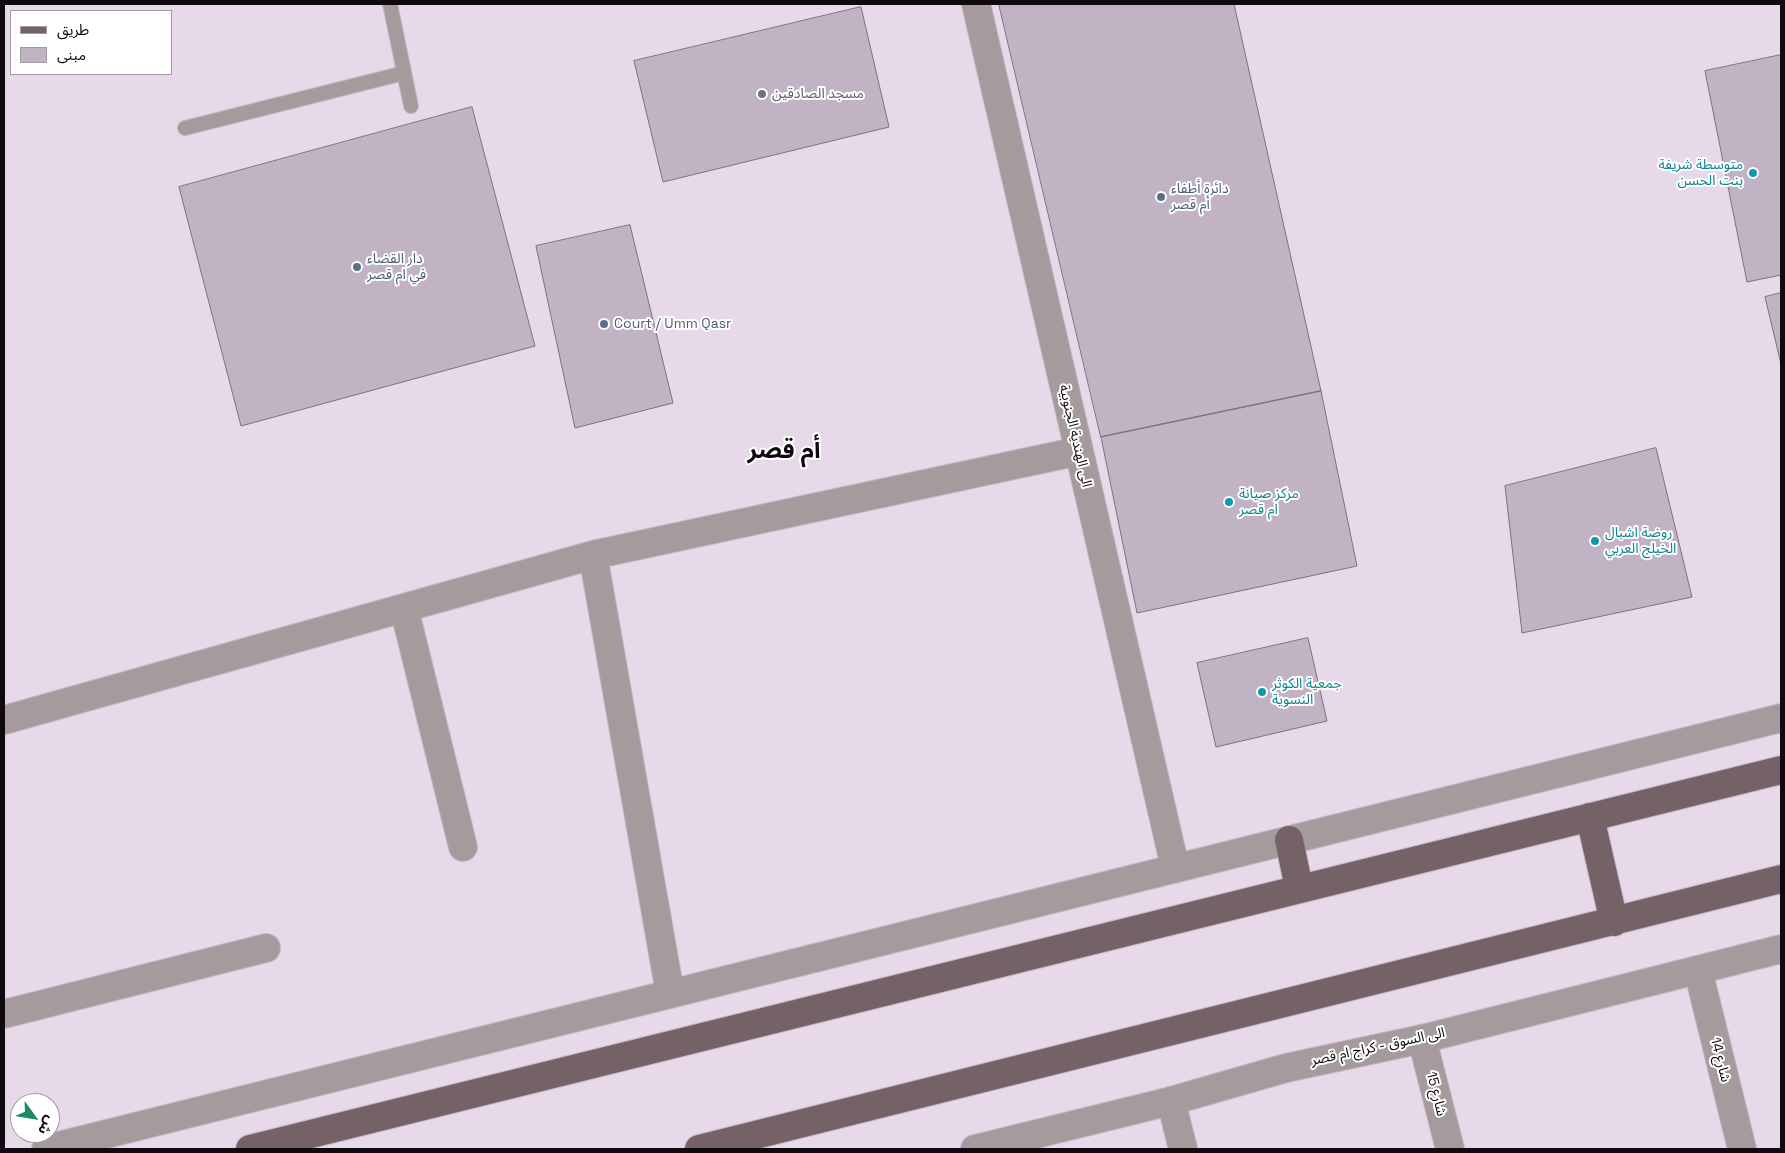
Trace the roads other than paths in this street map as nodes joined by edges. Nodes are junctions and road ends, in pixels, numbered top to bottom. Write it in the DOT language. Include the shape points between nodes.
graph roads {
  1 [pos="390,4"];
  2 [pos="976,4"];
  3 [pos="404,73"];
  4 [pos="411,106"];
  5 [pos="185,128"];
  6 [pos="1079,451"];
  7 [pos="593,555"];
  8 [pos="404,608"];
  9 [pos="1781,718"];
  10 [pos="4,720"];
  11 [pos="1781,770"];
  12 [pos="1590,817"];
  13 [pos="1289,840"];
  14 [pos="463,847"];
  15 [pos="1175,868"];
  16 [pos="1781,879"];
  17 [pos="1299,888"];
  18 [pos="1614,922"];
  19 [pos="266,948"];
  20 [pos="1781,949"];
  21 [pos="1698,970"];
  22 [pos="670,993"];
  23 [pos="4,1014"];
  24 [pos="1422,1039"];
  25 [pos="1171,1101"];
  26 [pos="46,1149"];
  27 [pos="250,1149"];
  28 [pos="700,1149"];
  29 [pos="975,1149"];
  30 [pos="1183,1149"];
  31 [pos="1450,1149"];
  32 [pos="1742,1149"];
  1 -- 3 [label="lane"];
  2 -- 6 [label="street, الى الهندية الجنوبية"];
  3 -- 4 [label="lane"];
  3 -- 5 [label="lane"];
  6 -- 7 [label="street"];
  6 -- 15 [label="street, الى الهندية الجنوبية"];
  7 -- 8 [label="street"];
  7 -- 22 [label="street"];
  8 -- 10 [label="street"];
  8 -- 14 [label="street"];
  9 -- 13 [label="street"];
  11 -- 12 [label="main road"];
  12 -- 17 [label="main road"];
  12 -- 18 [label="main road"];
  13 -- 15 [label="street"];
  13 -- 17 [label="main road"];
  15 -- 22 [label="street"];
  16 -- 18 [label="main road"];
  17 -- 27 [label="main road"];
  18 -- 28 [label="main road"];
  19 -- 23 [label="street"];
  20 -- 21 [label="street, الى السوق - كراج ام قصر"];
  21 -- 24 [label="street, الى السوق - كراج ام قصر"];
  21 -- 32 [label="street, شارع 14"];
  22 -- 26 [label="street"];
  24 -- 25 [label="street, الى السوق - كراج ام قصر" via="1286,1068"];
  24 -- 31 [label="street, شارع 15"];
  25 -- 29 [label="street, الى السوق - كراج ام قصر"];
  25 -- 30 [label="street"];
}
